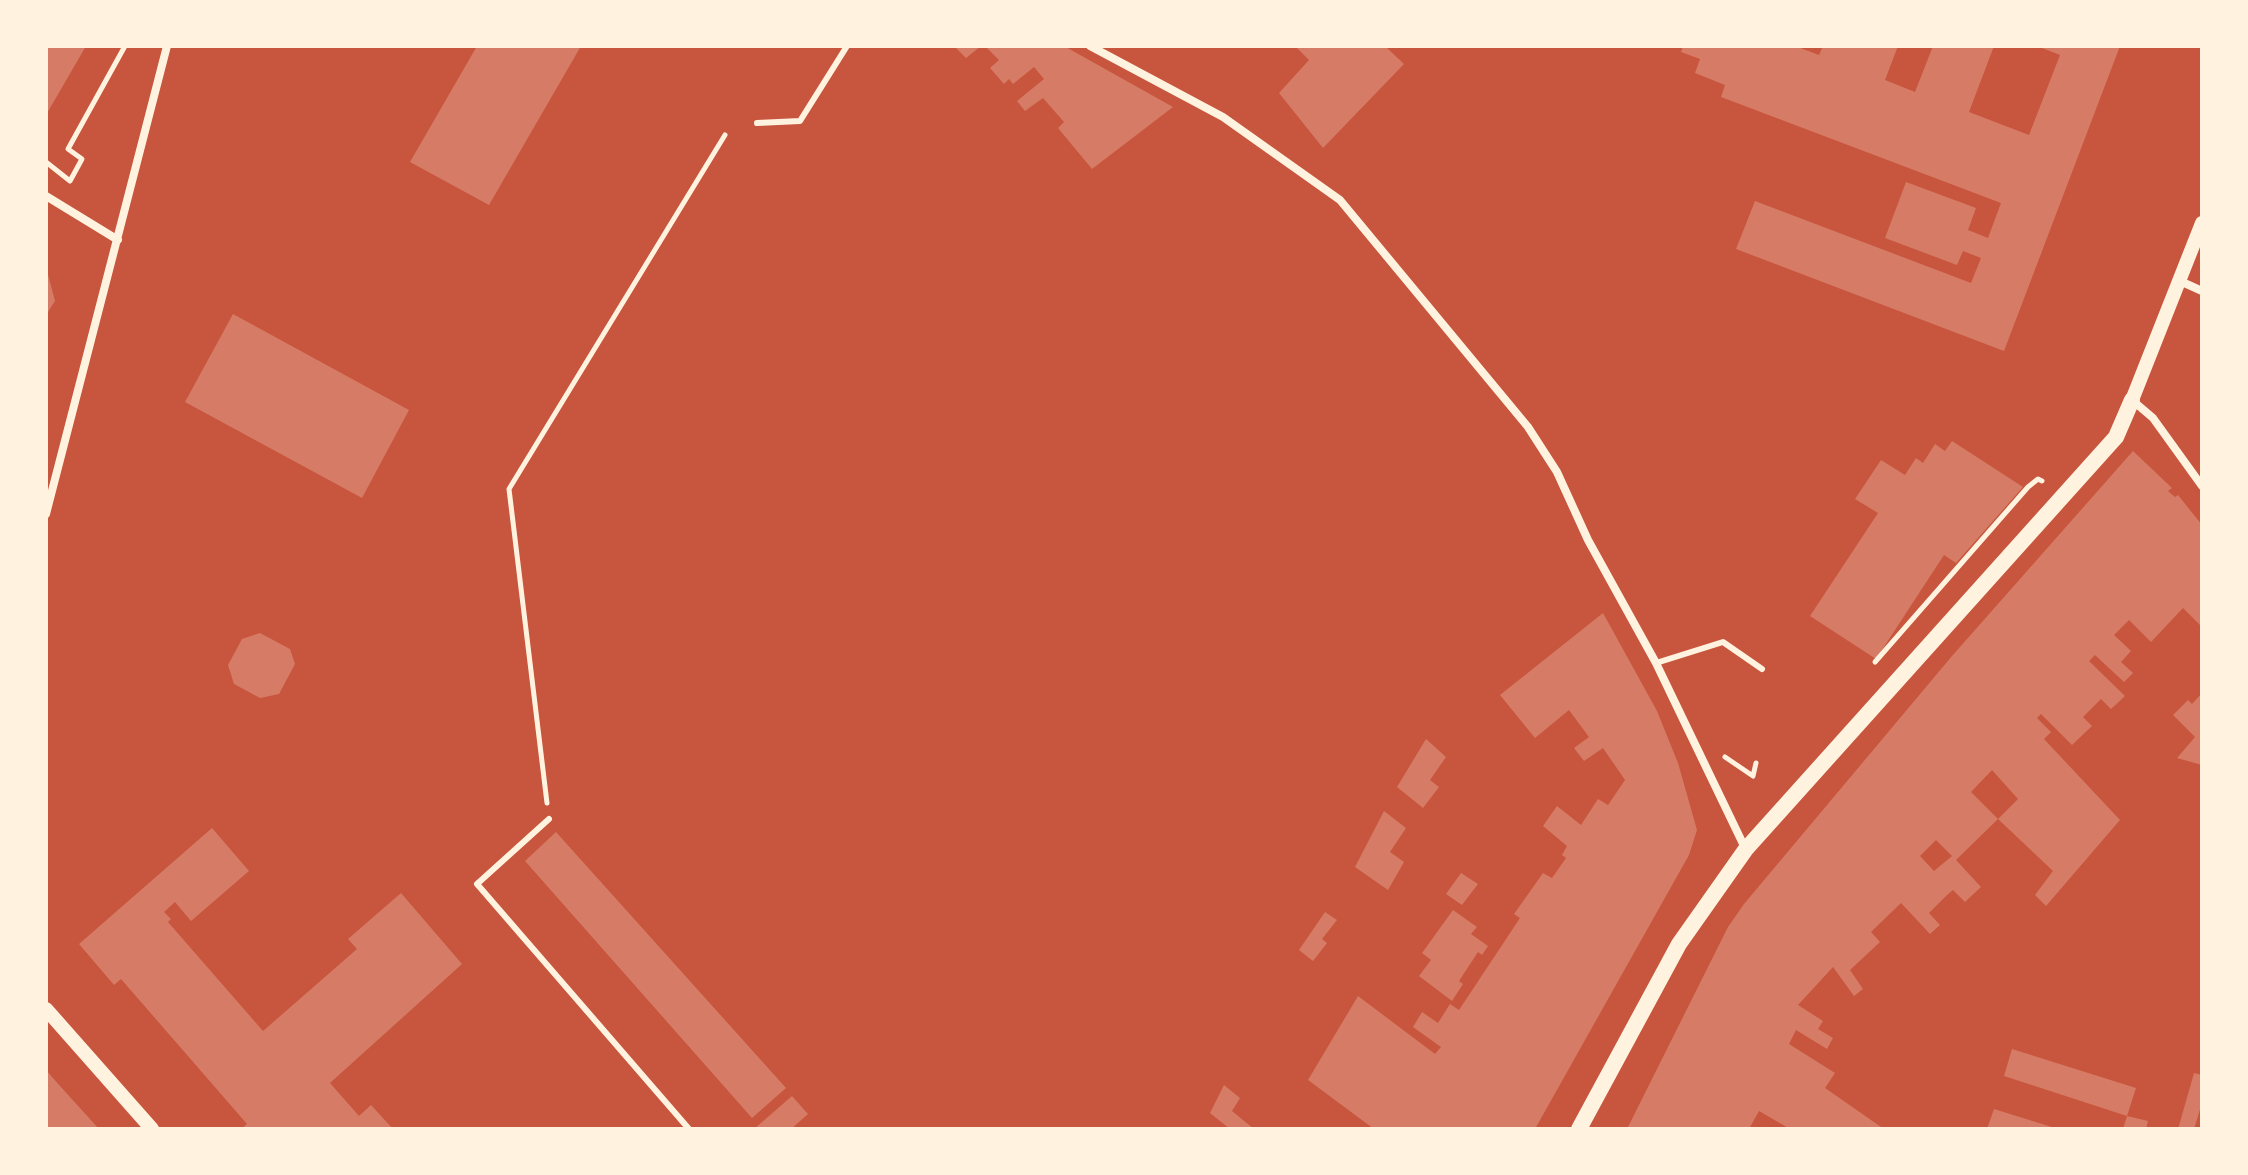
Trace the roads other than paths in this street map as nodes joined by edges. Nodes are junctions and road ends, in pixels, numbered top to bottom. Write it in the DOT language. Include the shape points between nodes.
graph roads {
  1 [pos="167,46"];
  2 [pos="847,46"];
  3 [pos="1090,46"];
  4 [pos="757,123"];
  5 [pos="46,196"];
  6 [pos="2202,223"];
  7 [pos="118,240"];
  8 [pos="2180,281"];
  9 [pos="2202,291"];
  10 [pos="2132,400"];
  11 [pos="2202,486"];
  12 [pos="46,514"];
  13 [pos="1656,663"];
  14 [pos="1762,669"];
  15 [pos="549,819"];
  16 [pos="1746,849"];
  17 [pos="46,1009"];
  18 [pos="152,1129"];
  19 [pos="689,1129"];
  20 [pos="1579,1129"];
  1 -- 7 [label="street"];
  2 -- 4 [label="lane" via="800,121"];
  3 -- 13 [label="street" via="1223,117 1340,200 1528,427 1557,472"];
  5 -- 7 [label="street"];
  6 -- 8 [label="street"];
  7 -- 12 [label="street"];
  8 -- 9 [label="street"];
  8 -- 10 [label="street"];
  10 -- 11 [label="street" via="2153,418"];
  10 -- 16 [label="main road" via="2116,437"];
  13 -- 14 [label="lane" via="1723,642"];
  13 -- 16 [label="street"];
  15 -- 19 [label="lane" via="477,884"];
  16 -- 20 [label="main road" via="1679,944"];
  17 -- 18 [label="street"];
}
